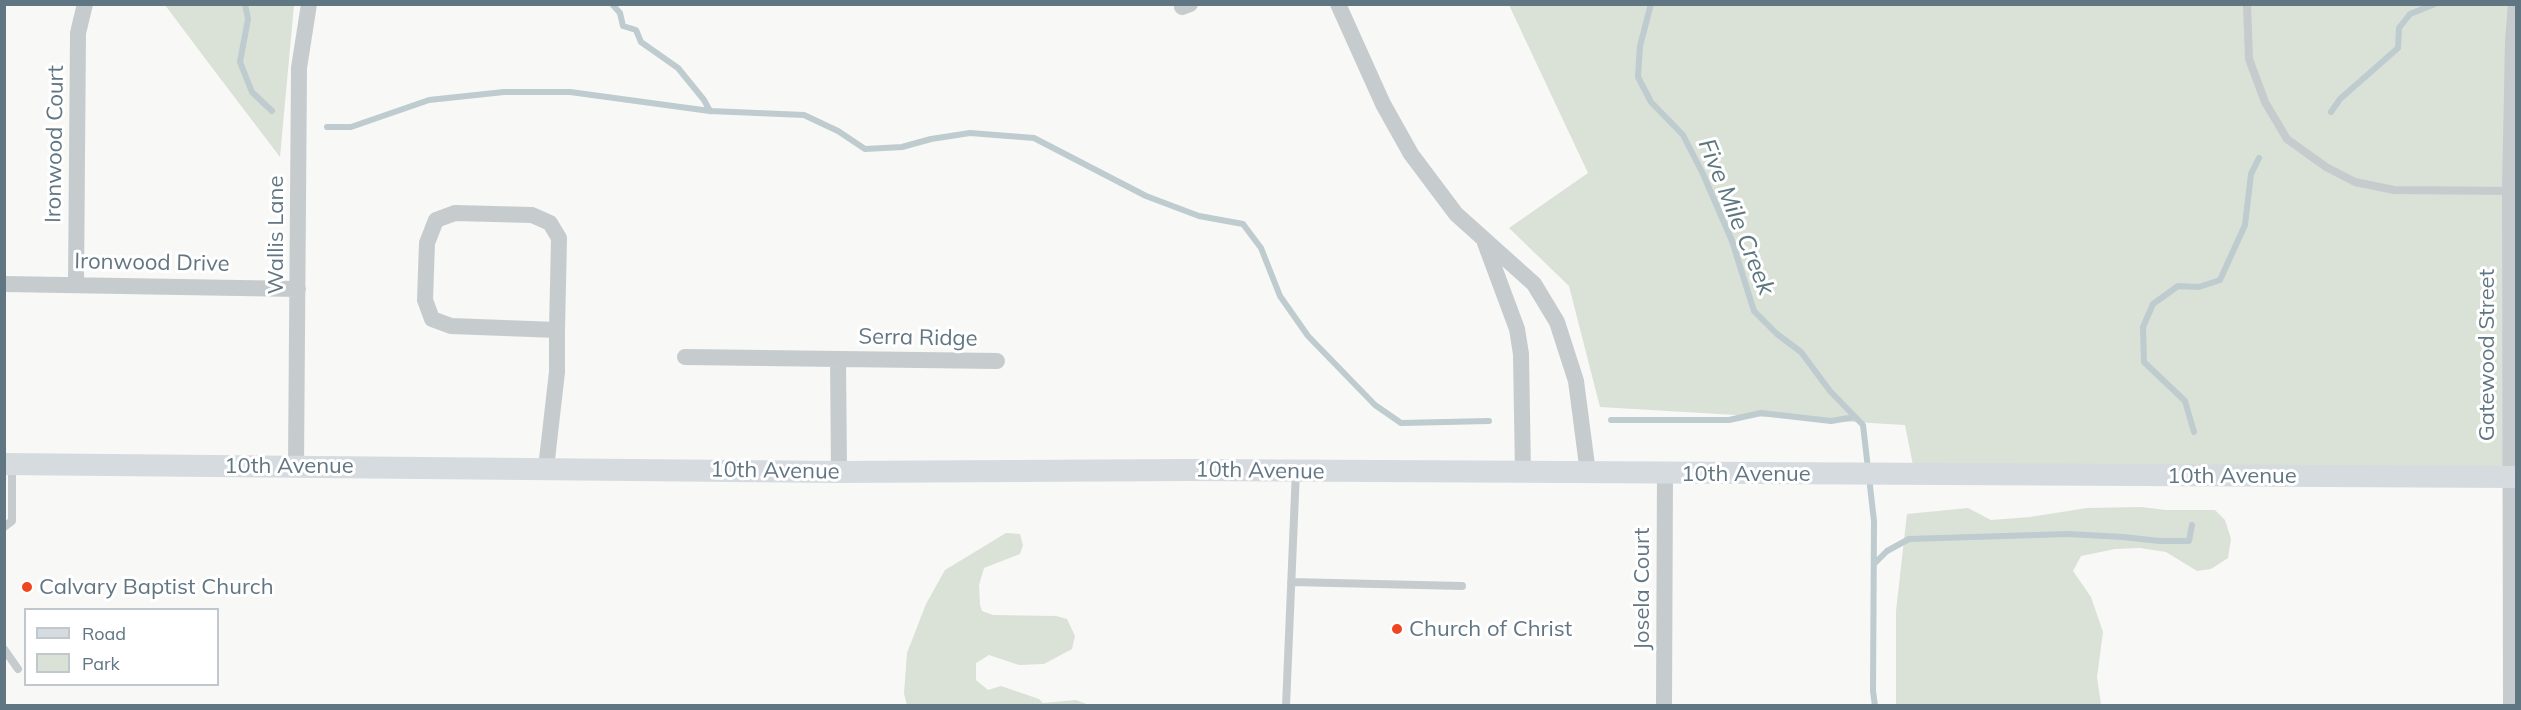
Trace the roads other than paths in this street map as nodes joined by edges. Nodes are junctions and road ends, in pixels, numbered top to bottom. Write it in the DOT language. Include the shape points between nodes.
graph roads {
  1 [pos="84,4"];
  2 [pos="309,4"];
  3 [pos="1338,4"];
  4 [pos="2247,4"];
  5 [pos="2516,4"];
  6 [pos="2510,191"];
  7 [pos="1484,239"];
  8 [pos="4,284"];
  9 [pos="76,284"];
  10 [pos="298,289"];
  11 [pos="557,330"];
  12 [pos="685,357"];
  13 [pos="838,359"];
  14 [pos="997,361"];
  15 [pos="8,464"];
  16 [pos="296,466"];
  17 [pos="546,468"];
  18 [pos="1296,471"];
  19 [pos="840,472"];
  20 [pos="1523,473"];
  21 [pos="1588,473"];
  22 [pos="1665,473"];
  23 [pos="2513,477"];
  24 [pos="4,527"];
  25 [pos="1291,582"];
  26 [pos="1462,586"];
  27 [pos="4,649"];
  28 [pos="18,669"];
  29 [pos="1286,705"];
  30 [pos="1664,705"];
  31 [pos="2511,705"];
  1 -- 9 [label="street, Ironwood Court" via="78,33"];
  2 -- 10 [label="street, Wallis Lane" via="299,68"];
  3 -- 7 [label="street" via="1383,104 1411,154 1456,214"];
  4 -- 6 [label="lane" via="2249,59 2265,102 2287,139 2355,182 2394,190"];
  5 -- 6 [label="street, Gatewood Street"];
  6 -- 23 [label="street, Gatewood Street"];
  7 -- 20 [label="street" via="1517,329"];
  7 -- 21 [label="street" via="1534,284 1557,322 1576,381"];
  8 -- 9 [label="street, Ironwood Drive"];
  9 -- 10 [label="street, Ironwood Drive"];
  10 -- 16 [label="street, Wallis Lane"];
  11 -- 11 [label="street" via="451,326 432,318 425,300 427,243 436,220 455,213 532,215 549,223 559,238"];
  11 -- 17 [label="street" via="557,372"];
  12 -- 13 [label="street, Serra Ridge"];
  13 -- 14 [label="street, Serra Ridge"];
  13 -- 19 [label="street, Serra Ridge"];
  15 -- 16 [label="street, 10th Avenue"];
  15 -- 24 [label="lane" via="12,521"];
  16 -- 17 [label="street, 10th Avenue"];
  17 -- 19 [label="street, 10th Avenue"];
  18 -- 19 [label="street, 10th Avenue"];
  18 -- 20 [label="street, 10th Avenue"];
  18 -- 25 [label="lane"];
  20 -- 21 [label="street, 10th Avenue"];
  21 -- 22 [label="street, 10th Avenue"];
  22 -- 23 [label="street, 10th Avenue"];
  22 -- 30 [label="street, Josela Court"];
  23 -- 31 [label="street, Gatewood Street"];
  25 -- 26 [label="lane"];
  25 -- 29 [label="lane"];
  27 -- 28 [label="lane"];
}
